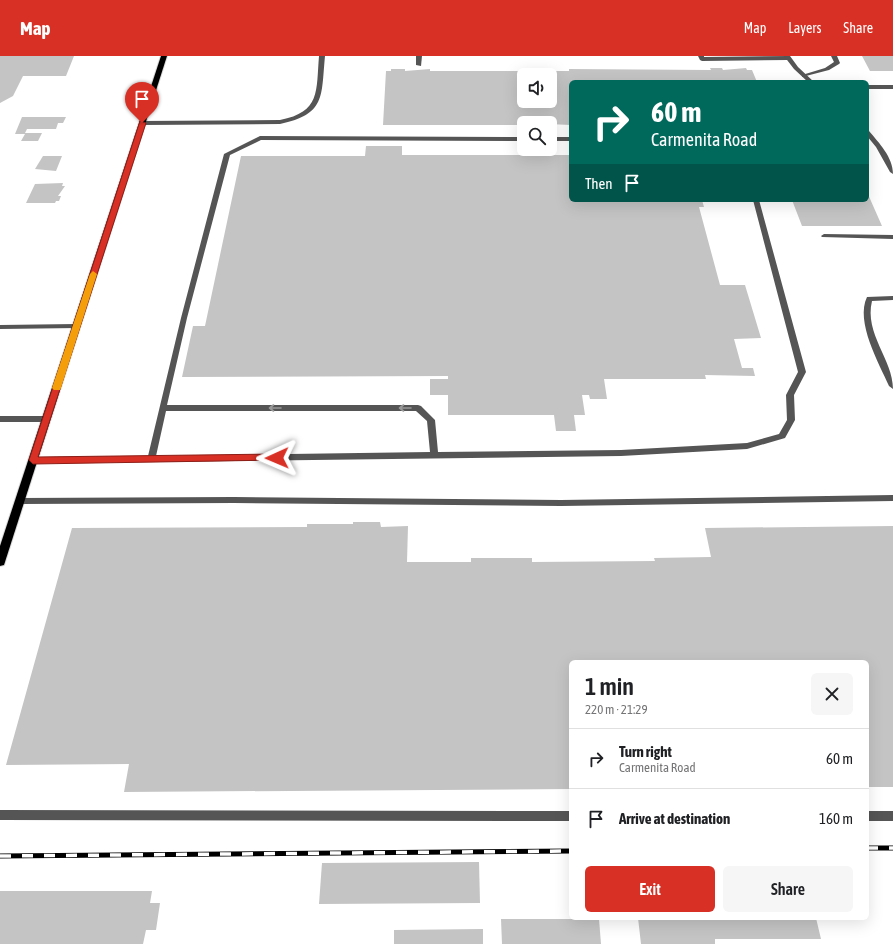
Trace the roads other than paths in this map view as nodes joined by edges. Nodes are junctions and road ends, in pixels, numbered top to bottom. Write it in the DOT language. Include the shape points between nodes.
graph roads {
  1 [pos="164,56"];
  2 [pos="322,56"];
  3 [pos="419,56"];
  4 [pos="701,56"];
  5 [pos="834,56"];
  6 [pos="788,57"];
  7 [pos="419,65"];
  8 [pos="804,76"];
  9 [pos="809,80"];
  10 [pos="893,87"];
  11 [pos="869,88"];
  12 [pos="142,123"];
  13 [pos="869,136"];
  14 [pos="517,139"];
  15 [pos="557,139"];
  16 [pos="569,139"];
  17 [pos="893,172"];
  18 [pos="757,202"];
  19 [pos="824,236"];
  20 [pos="893,237"];
  21 [pos="893,298"];
  22 [pos="76,326"];
  23 [pos="0,327"];
  24 [pos="893,386"];
  25 [pos="162,408"];
  26 [pos="0,419"];
  27 [pos="46,419"];
  28 [pos="434,456"];
  29 [pos="151,459"];
  30 [pos="33,460"];
  31 [pos="893,498"];
  32 [pos="20,501"];
  33 [pos="0,562"];
  34 [pos="0,815"];
  35 [pos="569,816"];
  36 [pos="869,816"];
  37 [pos="893,816"];
  1 -- 12 [label="main road"];
  2 -- 12 [label="street" via="315,105 298,118 280,122"];
  3 -- 7 [label="street"];
  4 -- 6 [label="street" via="702,59"];
  5 -- 8 [label="street" via="837,63"];
  6 -- 8 [label="street"];
  8 -- 9 [label="street"];
  10 -- 11 [label="street"];
  12 -- 22 [label="main road"];
  13 -- 17 [label="street" via="880,146"];
  14 -- 25 [label="street" via="260,138 227,154"];
  15 -- 16 [label="street"];
  18 -- 28 [label="street" via="802,372 790,395 791,420 782,436 747,446 621,454"];
  19 -- 20 [label="street"];
  21 -- 24 [label="street" via="869,299 865,306 868,325"];
  22 -- 23 [label="street"];
  22 -- 27 [label="main road"];
  28 -- 25 [label="street, one-way" via="431,420 418,408"];
  25 -- 29 [label="street"];
  26 -- 27 [label="street"];
  27 -- 30 [label="main road"];
  28 -- 29 [label="street"];
  29 -- 30 [label="street"];
  30 -- 32 [label="main road"];
  31 -- 32 [label="street" via="561,504 234,500"];
  32 -- 33 [label="main road"];
  34 -- 35 [label="street"];
  36 -- 37 [label="street"];
}
